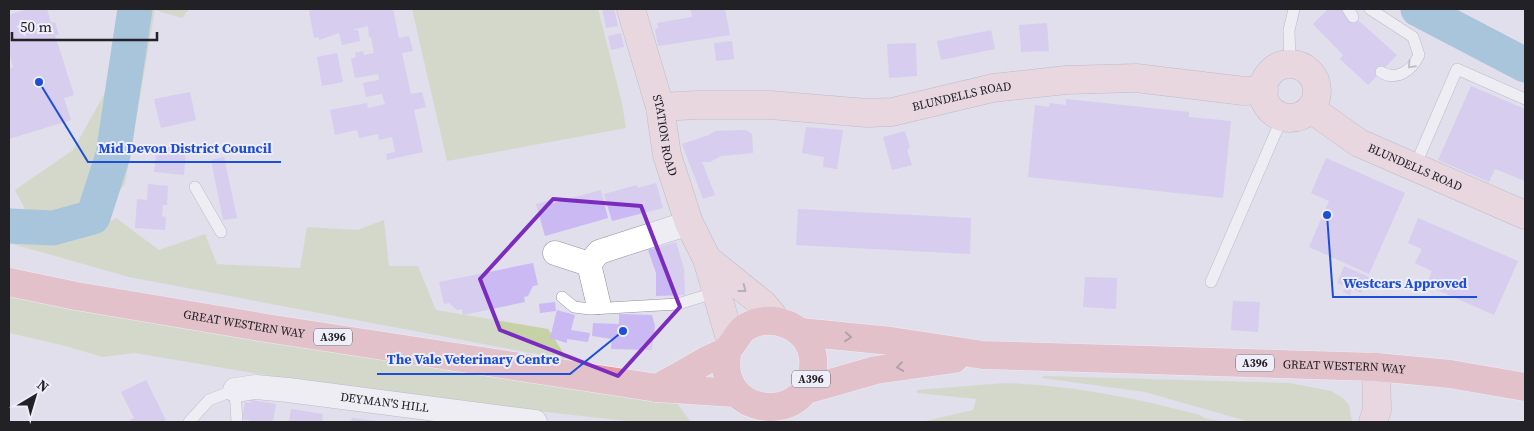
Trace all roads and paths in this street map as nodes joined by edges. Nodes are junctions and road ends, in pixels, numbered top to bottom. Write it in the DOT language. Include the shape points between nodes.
graph roads {
  1 [pos="631,9"];
  2 [pos="1294,9"];
  3 [pos="1370,9"];
  4 [pos="1290,64"];
  5 [pos="1381,72"];
  6 [pos="1264,90"];
  7 [pos="1525,99"];
  8 [pos="660,108"];
  9 [pos="1311,110"];
  10 [pos="1282,118"];
  11 [pos="1415,166"];
  12 [pos="195,187"];
  13 [pos="1525,215"];
  14 [pos="689,223"];
  15 [pos="221,232"];
  16 [pos="555,253"];
  17 [pos="707,259"];
  18 [pos="589,264"];
  19 [pos="9,282"];
  20 [pos="1211,282"];
  21 [pos="717,292"];
  22 [pos="562,297"];
  23 [pos="598,302"];
  24 [pos="788,327"];
  25 [pos="730,346"];
  26 [pos="983,355"];
  27 [pos="1376,367"];
  28 [pos="1525,387"];
  29 [pos="657,388"];
  30 [pos="235,390"];
  31 [pos="806,390"];
  32 [pos="736,393"];
  33 [pos="189,422"];
  34 [pos="237,422"];
  35 [pos="535,422"];
  36 [pos="1373,422"];
  1 -- 8 [label="street, STATION ROAD"];
  2 -- 4 [label="lane" via="1289,30"];
  3 -- 5 [label="lane, one-way" via="1413,37 1419,54 1414,65 1400,75 1388,77"];
  4 -- 6 [label="street" via="1268,75"];
  4 -- 9 [label="street" via="1308,70 1314,79 1316,101"];
  6 -- 8 [label="street, BLUNDELLS ROAD" via="1244,91 1136,78 1066,80 993,88 892,112 770,105"];
  6 -- 10 [label="street" via="1266,105"];
  7 -- 11 [label="lane" via="1457,69"];
  8 -- 14 [label="street, STATION ROAD" via="667,155"];
  9 -- 10 [label="street" via="1299,118"];
  9 -- 11 [label="street, BLUNDELLS ROAD" via="1359,143"];
  10 -- 20 [label="lane"];
  11 -- 13 [label="street, BLUNDELLS ROAD"];
  12 -- 15 [label="lane"];
  14 -- 17 [label="street, STATION ROAD"];
  14 -- 18 [label="street" via="599,252"];
  16 -- 18 [label="street"];
  17 -- 21 [label="street, STATION ROAD"];
  17 -- 24 [label="street, STATION ROAD, one-way"];
  18 -- 23 [label="street"];
  19 -- 29 [label="main road, GREAT WESTERN WAY / A396" via="257,326"];
  21 -- 22 [label="lane" via="678,304 590,309 574,307"];
  21 -- 25 [label="street, STATION ROAD"];
  24 -- 25 [label="main road, A396" via="756,322 737,334"];
  24 -- 26 [label="main road, A396, one-way"];
  24 -- 31 [label="main road, A396" via="808,342 813,366"];
  25 -- 29 [label="main road, A396"];
  25 -- 32 [label="main road" via="726,372"];
  26 -- 27 [label="main road, GREAT WESTERN WAY / A396"];
  26 -- 31 [label="main road, A396, one-way" via="876,370"];
  27 -- 28 [label="main road, GREAT WESTERN WAY / A396" via="1450,374"];
  27 -- 36 [label="street"];
  29 -- 32 [label="main road, A396"];
  30 -- 33 [label="lane" via="209,400"];
  30 -- 34 [label="lane"];
  30 -- 35 [label="street, DEYMAN'S HILL" via="256,387 288,390"];
  31 -- 32 [label="main road, A396" via="790,402 772,408 758,407"];
}
